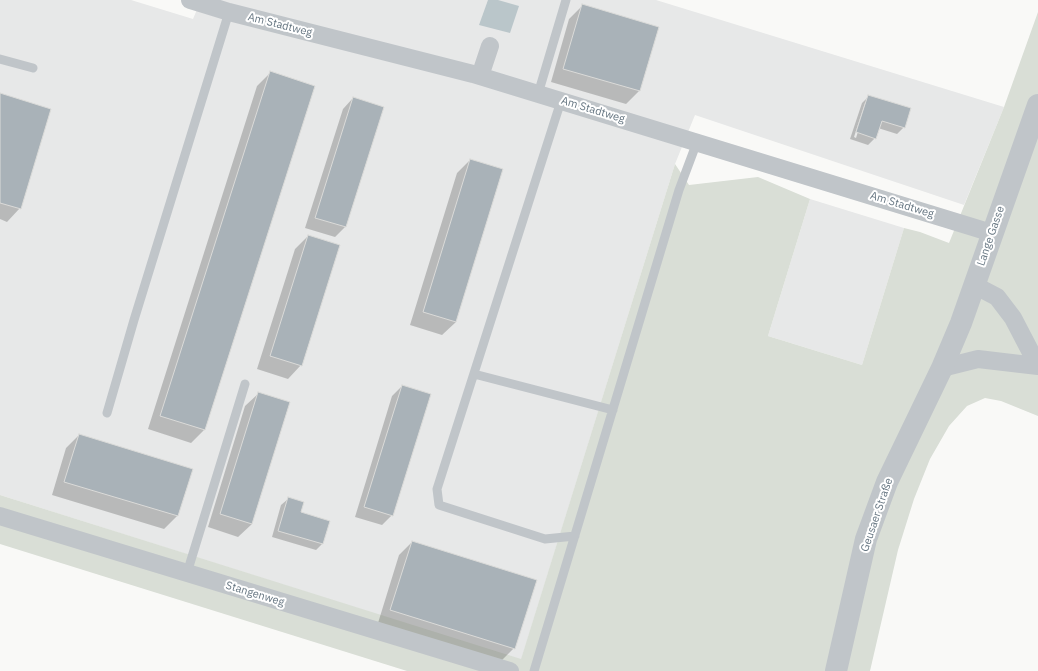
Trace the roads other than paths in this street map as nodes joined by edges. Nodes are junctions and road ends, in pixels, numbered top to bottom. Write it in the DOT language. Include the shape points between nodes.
graph roads {
  1 [pos="190,0"];
  2 [pos="566,0"];
  3 [pos="229,12"];
  4 [pos="490,46"];
  5 [pos="0,59"];
  6 [pos="33,68"];
  7 [pos="480,76"];
  8 [pos="538,94"];
  9 [pos="561,101"];
  10 [pos="1038,105"];
  11 [pos="697,142"];
  12 [pos="992,233"];
  13 [pos="974,285"];
  14 [pos="942,368"];
  15 [pos="474,374"];
  16 [pos="245,384"];
  17 [pos="613,410"];
  18 [pos="107,413"];
  19 [pos="0,516"];
  20 [pos="575,536"];
  21 [pos="187,573"];
  22 [pos="510,671"];
  23 [pos="534,671"];
  24 [pos="836,671"];
  1 -- 3 [label="street, Am Stadtweg"];
  2 -- 8 [label="lane"];
  3 -- 7 [label="street, Am Stadtweg"];
  3 -- 18 [label="lane"];
  4 -- 7 [label="street"];
  5 -- 6 [label="lane"];
  7 -- 8 [label="street, Am Stadtweg"];
  8 -- 9 [label="street, Am Stadtweg"];
  9 -- 11 [label="street, Am Stadtweg"];
  9 -- 15 [label="lane"];
  10 -- 12 [label="street, Lange Gasse"];
  11 -- 12 [label="street, Am Stadtweg"];
  11 -- 17 [label="lane" via="679,190"];
  12 -- 13 [label="street, Lange Gasse"];
  13 -- 14 [label="street, Lange Gasse"];
  13 -- 14 [label="street" via="997,297 1013,318 1038,366 978,359"];
  14 -- 24 [label="street, Geusaer Straße" via="887,482 866,539"];
  15 -- 17 [label="lane"];
  15 -- 20 [label="lane" via="437,489 438,505 545,538"];
  16 -- 21 [label="lane"];
  17 -- 20 [label="lane"];
  19 -- 21 [label="street, Stangenweg"];
  20 -- 23 [label="lane"];
  21 -- 22 [label="street, Stangenweg"];
}
